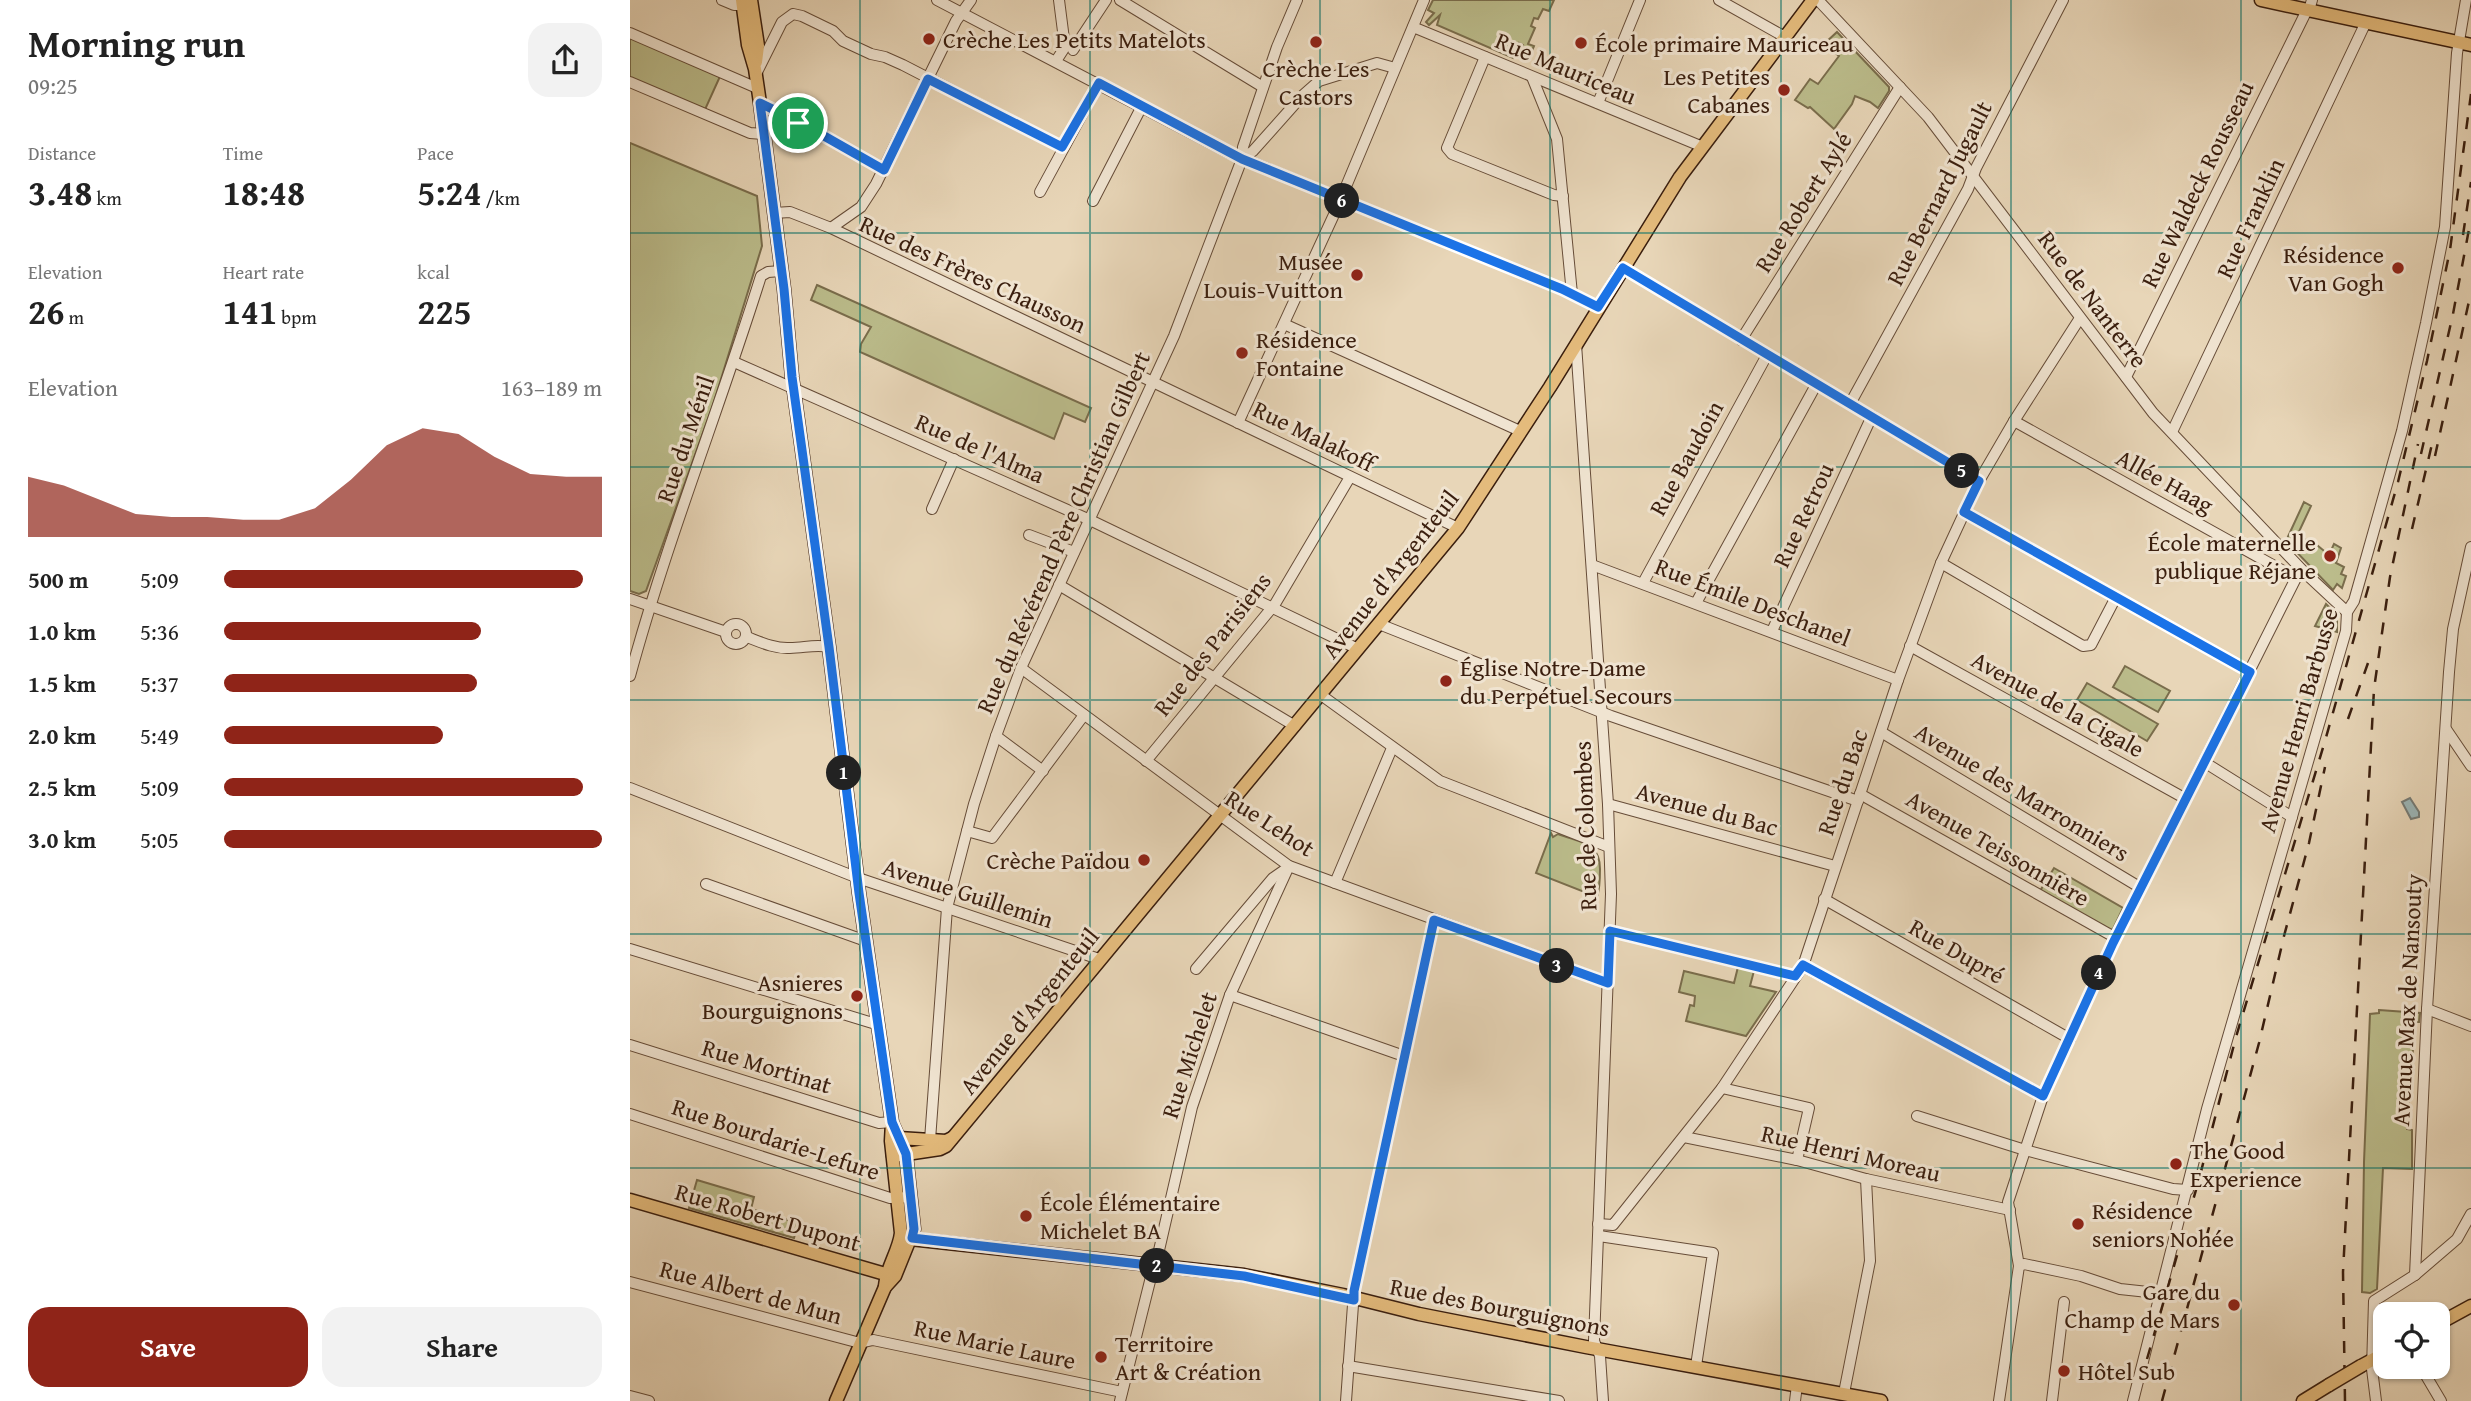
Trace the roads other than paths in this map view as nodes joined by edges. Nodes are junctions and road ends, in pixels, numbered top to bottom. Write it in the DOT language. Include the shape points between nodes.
graph roads {
  1 [pos="722,0"];
  2 [pos="937,0"];
  3 [pos="971,0"];
  4 [pos="1059,0"];
  5 [pos="1105,0"];
  6 [pos="1120,0"];
  7 [pos="1297,0"];
  8 [pos="1424,0"];
  9 [pos="1640,0"];
  10 [pos="1719,0"];
  11 [pos="1812,0"];
  12 [pos="1818,0"];
  13 [pos="2063,0"];
  14 [pos="2261,0"];
  15 [pos="2466,0"];
  16 [pos="747,2"];
  17 [pos="2309,7"];
  18 [pos="962,13"];
  19 [pos="2366,22"];
  20 [pos="1413,27"];
  21 [pos="630,33"];
  22 [pos="1785,37"];
  23 [pos="2465,44"];
  24 [pos="1069,49"];
  25 [pos="1485,57"];
  26 [pos="1056,61"];
  27 [pos="1067,67"];
  28 [pos="1395,68"];
  29 [pos="756,77"];
  30 [pos="1532,77"];
  31 [pos="928,79"];
  32 [pos="630,82"];
  33 [pos="1099,83"];
  34 [pos="1263,87"];
  35 [pos="1900,87"];
  36 [pos="760,103"];
  37 [pos="1598,103"];
  38 [pos="1143,106"];
  39 [pos="763,134"];
  40 [pos="1062,147"];
  41 [pos="1703,147"];
  42 [pos="1242,159"];
  43 [pos="884,170"];
  44 [pos="1973,177"];
  45 [pos="1040,192"];
  46 [pos="1563,196"];
  47 [pos="1340,200"];
  48 [pos="1093,201"];
  49 [pos="774,213"];
  50 [pos="831,229"];
  51 [pos="1623,268"];
  52 [pos="781,271"];
  53 [pos="1572,294"];
  54 [pos="1598,307"];
  55 [pos="2080,318"];
  56 [pos="1284,324"];
  57 [pos="1741,340"];
  58 [pos="1576,344"];
  59 [pos="1767,355"];
  60 [pos="734,362"];
  61 [pos="2126,377"];
  62 [pos="1153,382"];
  63 [pos="1816,385"];
  64 [pos="794,389"];
  65 [pos="1850,404"];
  66 [pos="1872,416"];
  67 [pos="2014,421"];
  68 [pos="1238,423"];
  69 [pos="1520,431"];
  70 [pos="2172,432"];
  71 [pos="954,459"];
  72 [pos="1350,477"];
  73 [pos="1979,481"];
  74 [pos="932,509"];
  75 [pos="1964,512"];
  76 [pos="1090,520"];
  77 [pos="1458,528"];
  78 [pos="1029,535"];
  79 [pos="2471,547"];
  80 [pos="1074,552"];
  81 [pos="1941,563"];
  82 [pos="1592,565"];
  83 [pos="2300,575"];
  84 [pos="1643,583"];
  85 [pos="1059,586"];
  86 [pos="2116,597"];
  87 [pos="630,599"];
  88 [pos="1696,603"];
  89 [pos="649,605"];
  90 [pos="1271,608"];
  91 [pos="2347,612"];
  92 [pos="1378,624"];
  93 [pos="1772,631"];
  94 [pos="1910,646"];
  95 [pos="829,647"];
  96 [pos="1358,649"];
  97 [pos="1021,668"];
  98 [pos="2250,672"];
  99 [pos="630,676"];
  100 [pos="1214,678"];
  101 [pos="1898,680"];
  102 [pos="1321,695"];
  103 [pos="1600,711"];
  104 [pos="1084,715"];
  105 [pos="1295,726"];
  106 [pos="2445,728"];
  107 [pos="1881,732"];
  108 [pos="996,736"];
  109 [pos="1392,748"];
  110 [pos="1146,761"];
  111 [pos="2204,762"];
  112 [pos="2471,766"];
  113 [pos="1043,771"];
  114 [pos="630,788"];
  115 [pos="1859,798"];
  116 [pos="2186,799"];
  117 [pos="1608,804"];
  118 [pos="1219,816"];
  119 [pos="2292,817"];
  120 [pos="967,831"];
  121 [pos="1609,847"];
  122 [pos="1289,866"];
  123 [pos="1835,866"];
  124 [pos="858,878"];
  125 [pos="1335,883"];
  126 [pos="706,884"];
  127 [pos="2141,888"];
  128 [pos="1824,899"];
  129 [pos="947,908"];
  130 [pos="1434,920"];
  131 [pos="1610,931"];
  132 [pos="2116,938"];
  133 [pos="866,940"];
  134 [pos="630,949"];
  135 [pos="1099,959"];
  136 [pos="1803,965"];
  137 [pos="1196,969"];
  138 [pos="1795,976"];
  139 [pos="1608,983"];
  140 [pos="1230,995"];
  141 [pos="2427,1009"];
  142 [pos="879,1025"];
  143 [pos="2471,1026"];
  144 [pos="2070,1039"];
  145 [pos="630,1045"];
  146 [pos="1404,1056"];
  147 [pos="1722,1088"];
  148 [pos="2043,1096"];
  149 [pos="630,1114"];
  150 [pos="1917,1116"];
  151 [pos="892,1122"];
  152 [pos="1684,1137"];
  153 [pos="952,1138"];
  154 [pos="895,1140"];
  155 [pos="930,1140"];
  156 [pos="2025,1150"];
  157 [pos="900,1155"];
  158 [pos="1797,1160"];
  159 [pos="1866,1178"];
  160 [pos="2188,1190"];
  161 [pos="904,1198"];
  162 [pos="630,1200"];
  163 [pos="2010,1210"];
  164 [pos="2471,1214"];
  165 [pos="1598,1224"];
  166 [pos="1613,1225"];
  167 [pos="1598,1236"];
  168 [pos="906,1238"];
  169 [pos="1616,1238"];
  170 [pos="1155,1266"];
  171 [pos="2020,1266"];
  172 [pos="890,1274"];
  173 [pos="2414,1275"];
  174 [pos="630,1282"];
  175 [pos="2148,1292"];
  176 [pos="1354,1300"];
  177 [pos="2063,1301"];
  178 [pos="2471,1306"];
  179 [pos="2450,1317"];
  180 [pos="860,1343"];
  181 [pos="1597,1348"];
  182 [pos="2373,1360"];
  183 [pos="2367,1364"];
  184 [pos="1348,1366"];
  185 [pos="1696,1366"];
  186 [pos="2428,1379"];
  187 [pos="1797,1385"];
  188 [pos="1844,1393"];
  189 [pos="630,1396"];
  190 [pos="1121,1397"];
  191 [pos="649,1401"];
  192 [pos="836,1401"];
  193 [pos="1346,1401"];
  194 [pos="1559,1401"];
  195 [pos="1603,1401"];
  196 [pos="1795,1401"];
  197 [pos="1881,1401"];
  198 [pos="1999,1401"];
  199 [pos="2052,1401"];
  200 [pos="2133,1401"];
  201 [pos="2304,1401"];
  202 [pos="2376,1401"];
  203 [pos="2441,1401"];
  1 -- 16 [label="street"];
  2 -- 18 [label="street"];
  3 -- 18 [label="street"];
  4 -- 24 [label="street"];
  5 -- 24 [label="street"];
  6 -- 34 [label="street"];
  7 -- 34 [label="street, Rue du Révérend Père Christian Gilbert"];
  8 -- 20 [label="street"];
  9 -- 37 [label="street"];
  10 -- 22 [label="street"];
  11 -- 22 [label="main road, Avenue d'Argenteuil"];
  12 -- 35 [label="street, Rue de Nanterre"];
  13 -- 44 [label="street, Rue Bernard Jugault"];
  14 -- 17 [label="main road"];
  15 -- 23 [label="street, Avenue Henri Barbusse"];
  16 -- 29 [label="main road" via="748,45"];
  17 -- 19 [label="main road"];
  17 -- 61 [label="street, Rue Waldeck Rousseau"];
  18 -- 26 [label="street"];
  18 -- 31 [label="street"];
  19 -- 23 [label="main road"];
  19 -- 70 [label="street, Rue Franklin"];
  20 -- 25 [label="street, Rue Mauriceau"];
  20 -- 28 [label="street"];
  21 -- 29 [label="street"];
  22 -- 41 [label="main road, Avenue d'Argenteuil"];
  23 -- 91 [label="street, Avenue Henri Barbusse" via="2445,227 2426,323 2402,431"];
  24 -- 26 [label="street"];
  24 -- 27 [label="street" via="1074,54"];
  25 -- 30 [label="street, Rue Mauriceau"];
  25 -- 46 [label="street" via="1447,148 1452,154"];
  26 -- 27 [label="street"];
  27 -- 33 [label="street"];
  28 -- 42 [label="street" via="1377,63 1319,81"];
  28 -- 47 [label="street"];
  29 -- 31 [label="street" via="782,22 798,14 843,41"];
  29 -- 36 [label="main road"];
  30 -- 37 [label="street, Rue Mauriceau"];
  30 -- 46 [label="street" via="1557,139"];
  31 -- 40 [label="street"];
  31 -- 43 [label="street"];
  32 -- 39 [label="street" via="750,133"];
  33 -- 38 [label="street"];
  33 -- 40 [label="street"];
  34 -- 42 [label="street, Rue du Révérend Père Christian Gilbert"];
  35 -- 44 [label="street, Rue de Nanterre"];
  35 -- 57 [label="street, Rue Robert Aylé"];
  36 -- 39 [label="main road"];
  36 -- 43 [label="street"];
  37 -- 41 [label="street, Rue Mauriceau"];
  38 -- 42 [label="street"];
  38 -- 48 [label="street"];
  39 -- 49 [label="main road"];
  40 -- 45 [label="street"];
  41 -- 51 [label="main road, Avenue d'Argenteuil"];
  42 -- 47 [label="street"];
  42 -- 62 [label="street, Rue du Révérend Père Christian Gilbert"];
  43 -- 50 [label="street" via="861,207"];
  44 -- 55 [label="street, Rue de Nanterre"];
  44 -- 65 [label="street, Rue Bernard Jugault"];
  46 -- 53 [label="street"];
  47 -- 53 [label="street"];
  47 -- 56 [label="street"];
  49 -- 50 [label="street, Rue des Frères Chausson" via="790,212"];
  49 -- 52 [label="main road"];
  50 -- 62 [label="street, Rue des Frères Chausson"];
  51 -- 54 [label="main road, Avenue d'Argenteuil"];
  51 -- 57 [label="street"];
  52 -- 60 [label="street, Rue du Ménil" via="761,276"];
  52 -- 64 [label="main road"];
  53 -- 54 [label="street"];
  54 -- 58 [label="main road, Avenue d'Argenteuil"];
  55 -- 61 [label="street, Rue de Nanterre"];
  55 -- 67 [label="street, Rue du Bac"];
  56 -- 68 [label="street"];
  56 -- 69 [label="street"];
  57 -- 59 [label="street"];
  58 -- 69 [label="main road, Avenue d'Argenteuil"];
  58 -- 82 [label="street, Rue de Colombes"];
  59 -- 63 [label="street"];
  59 -- 84 [label="street, Rue Baudoin"];
  60 -- 64 [label="street, Rue de l'Alma"];
  60 -- 89 [label="street, Rue du Ménil"];
  61 -- 70 [label="street, Rue de Nanterre"];
  62 -- 68 [label="street, Rue Malakoff"];
  62 -- 76 [label="street, Rue du Révérend Père Christian Gilbert"];
  63 -- 65 [label="street"];
  63 -- 88 [label="street"];
  64 -- 71 [label="street, Rue de l'Alma"];
  64 -- 95 [label="main road"];
  65 -- 66 [label="street"];
  66 -- 73 [label="street"];
  66 -- 93 [label="street, Rue Retrou"];
  67 -- 73 [label="street, Rue du Bac"];
  67 -- 83 [label="street, Allée Haag"];
  68 -- 72 [label="street, Rue Malakoff"];
  69 -- 77 [label="main road, Avenue d'Argenteuil"];
  70 -- 83 [label="street, Rue de Nanterre"];
  71 -- 74 [label="street"];
  71 -- 76 [label="street, Rue de l'Alma"];
  72 -- 77 [label="street, Rue Malakoff"];
  72 -- 90 [label="street, Rue des Parisiens"];
  73 -- 75 [label="street, Rue du Bac"];
  75 -- 81 [label="street, Rue du Bac"];
  75 -- 86 [label="street"];
  76 -- 80 [label="street, Rue du Révérend Père Christian Gilbert"];
  76 -- 90 [label="street, Rue de l'Alma"];
  77 -- 92 [label="main road, Avenue d'Argenteuil"];
  78 -- 80 [label="street"];
  79 -- 106 [label="street, Avenue Max de Nansouty" via="2453,629"];
  80 -- 85 [label="street, Rue du Révérend Père Christian Gilbert"];
  81 -- 86 [label="street" via="2083,646 2091,645"];
  81 -- 94 [label="street, Rue du Bac"];
  82 -- 84 [label="street, Rue Émile Deschanel"];
  82 -- 103 [label="street, Rue de Colombes"];
  83 -- 91 [label="street, Rue de Nanterre"];
  83 -- 98 [label="street"];
  84 -- 88 [label="street, Rue Émile Deschanel"];
  85 -- 97 [label="street, Rue du Révérend Père Christian Gilbert"];
  85 -- 100 [label="street"];
  86 -- 98 [label="street"];
  87 -- 89 [label="street"];
  88 -- 93 [label="street, Rue Émile Deschanel"];
  89 -- 95 [label="street" via="726,632 738,624 747,637 778,648"];
  89 -- 99 [label="street, Rue du Ménil"];
  90 -- 96 [label="street, Rue de l'Alma"];
  90 -- 100 [label="street, Rue des Parisiens"];
  91 -- 119 [label="street, Avenue Henri Barbusse" via="2346,631"];
  92 -- 96 [label="main road, Avenue d'Argenteuil"];
  92 -- 103 [label="street, Avenue Teissonnière"];
  93 -- 101 [label="street, Rue Émile Deschanel"];
  94 -- 101 [label="street, Rue du Bac"];
  94 -- 116 [label="street, Avenue de la Cigale"];
  95 -- 124 [label="main road"];
  96 -- 102 [label="main road, Avenue d'Argenteuil"];
  97 -- 104 [label="street, Rue Lehot"];
  97 -- 108 [label="street, Rue du Révérend Père Christian Gilbert"];
  98 -- 111 [label="street"];
  100 -- 105 [label="street"];
  100 -- 110 [label="street, Rue des Parisiens"];
  101 -- 107 [label="street, Rue du Bac"];
  102 -- 105 [label="main road, Avenue d'Argenteuil"];
  102 -- 109 [label="street"];
  103 -- 115 [label="street, Avenue Teissonnière"];
  103 -- 117 [label="street, Rue de Colombes"];
  104 -- 110 [label="street, Rue Lehot"];
  104 -- 113 [label="street"];
  105 -- 118 [label="main road, Avenue d'Argenteuil"];
  106 -- 112 [label="street"];
  106 -- 141 [label="street, Avenue Max de Nansouty"];
  107 -- 115 [label="street, Rue du Bac"];
  107 -- 127 [label="street, Avenue des Marronniers"];
  108 -- 113 [label="street"];
  108 -- 120 [label="street, Rue du Révérend Père Christian Gilbert"];
  109 -- 121 [label="street" via="1440,781"];
  109 -- 125 [label="street"];
  110 -- 118 [label="street, Rue Lehot"];
  111 -- 116 [label="street"];
  111 -- 119 [label="street"];
  113 -- 120 [label="street" via="992,838"];
  114 -- 124 [label="street, Avenue Guillemin"];
  115 -- 123 [label="street, Rue du Bac"];
  115 -- 132 [label="street, Avenue Teissonnière"];
  116 -- 127 [label="street"];
  117 -- 121 [label="street, Rue de Colombes"];
  117 -- 123 [label="street, Avenue du Bac"];
  118 -- 122 [label="street, Rue Lehot"];
  118 -- 135 [label="main road, Avenue d'Argenteuil"];
  119 -- 160 [label="street, Avenue Henri Barbusse"];
  120 -- 129 [label="street, Rue du Révérend Père Christian Gilbert"];
  121 -- 131 [label="street, Rue de Colombes"];
  122 -- 125 [label="street, Rue Lehot"];
  122 -- 137 [label="street" via="1273,878"];
  122 -- 140 [label="street, Rue Michelet"];
  123 -- 128 [label="street, Rue du Bac"];
  124 -- 129 [label="street, Avenue Guillemin"];
  124 -- 133 [label="main road"];
  125 -- 130 [label="street, Rue Lehot"];
  126 -- 133 [label="street"];
  127 -- 132 [label="street"];
  128 -- 136 [label="street, Rue du Bac"];
  128 -- 144 [label="street, Rue Dupré"];
  129 -- 135 [label="street, Avenue Guillemin"];
  129 -- 155 [label="street, Rue du Révérend Père Christian Gilbert"];
  130 -- 139 [label="street, Rue Lehot"];
  130 -- 146 [label="street"];
  131 -- 138 [label="street"];
  131 -- 139 [label="street, Rue de Colombes"];
  132 -- 144 [label="street"];
  133 -- 142 [label="main road"];
  134 -- 142 [label="street"];
  135 -- 153 [label="main road, Avenue d'Argenteuil"];
  136 -- 138 [label="street, Rue du Bac"];
  136 -- 148 [label="street"];
  138 -- 147 [label="street, Rue du Bac"];
  139 -- 165 [label="street, Rue de Colombes"];
  140 -- 146 [label="street"];
  140 -- 170 [label="street, Rue Michelet" via="1192,1108"];
  141 -- 143 [label="street"];
  141 -- 173 [label="street, Avenue Max de Nansouty"];
  142 -- 151 [label="main road"];
  144 -- 148 [label="street"];
  145 -- 151 [label="street, Rue Mortinat" via="879,1123"];
  146 -- 176 [label="street"];
  147 -- 152 [label="street, Rue du Bac"];
  147 -- 158 [label="street" via="1809,1108"];
  148 -- 156 [label="street"];
  149 -- 161 [label="street, Rue Bourdarie-Lefure"];
  150 -- 156 [label="street"];
  151 -- 154 [label="main road"];
  152 -- 158 [label="street, Rue Henri Moreau"];
  152 -- 166 [label="street, Rue du Bac"];
  153 -- 155 [label="main road"];
  153 -- 157 [label="main road, Avenue d'Argenteuil" via="942,1149"];
  154 -- 155 [label="main road"];
  154 -- 157 [label="main road"];
  156 -- 160 [label="street"];
  156 -- 163 [label="street" via="2010,1195"];
  157 -- 161 [label="main road"];
  158 -- 159 [label="street, Rue Henri Moreau"];
  159 -- 163 [label="street, Rue Henri Moreau"];
  159 -- 188 [label="street" via="1870,1261"];
  160 -- 200 [label="street, Avenue Henri Barbusse"];
  161 -- 168 [label="main road" via="914,1229"];
  162 -- 172 [label="main road, Rue Robert Dupont"];
  163 -- 171 [label="street"];
  164 -- 173 [label="street" via="2457,1239"];
  165 -- 166 [label="street"];
  165 -- 167 [label="street, Rue de Colombes"];
  166 -- 169 [label="street"];
  167 -- 169 [label="street"];
  167 -- 181 [label="street, Rue de Colombes"];
  168 -- 170 [label="main road, Rue des Bourguignons"];
  168 -- 172 [label="main road"];
  169 -- 185 [label="street" via="1713,1252"];
  170 -- 176 [label="main road, Rue des Bourguignons" via="1244,1276"];
  170 -- 190 [label="street, Rue Michelet"];
  171 -- 175 [label="street"];
  171 -- 198 [label="street"];
  172 -- 180 [label="main road"];
  173 -- 183 [label="street" via="2374,1301"];
  174 -- 180 [label="street, Rue Albert de Mun"];
  176 -- 181 [label="main road, Rue des Bourguignons"];
  176 -- 184 [label="street"];
  177 -- 199 [label="street"];
  178 -- 179 [label="main road"];
  180 -- 190 [label="street, Rue Marie Laure" via="873,1340"];
  180 -- 192 [label="main road"];
  181 -- 185 [label="main road, Rue des Bourguignons"];
  181 -- 195 [label="street, Rue de Colombes"];
  182 -- 183 [label="main road"];
  183 -- 201 [label="main road, bridge"];
  183 -- 202 [label="street"];
  184 -- 193 [label="street"];
  184 -- 194 [label="street"];
  185 -- 187 [label="main road, Rue des Bourguignons"];
  186 -- 203 [label="street"];
  187 -- 188 [label="main road, Rue des Bourguignons"];
  187 -- 196 [label="street"];
  188 -- 197 [label="main road, Rue des Bourguignons"];
  189 -- 191 [label="street"];
}
